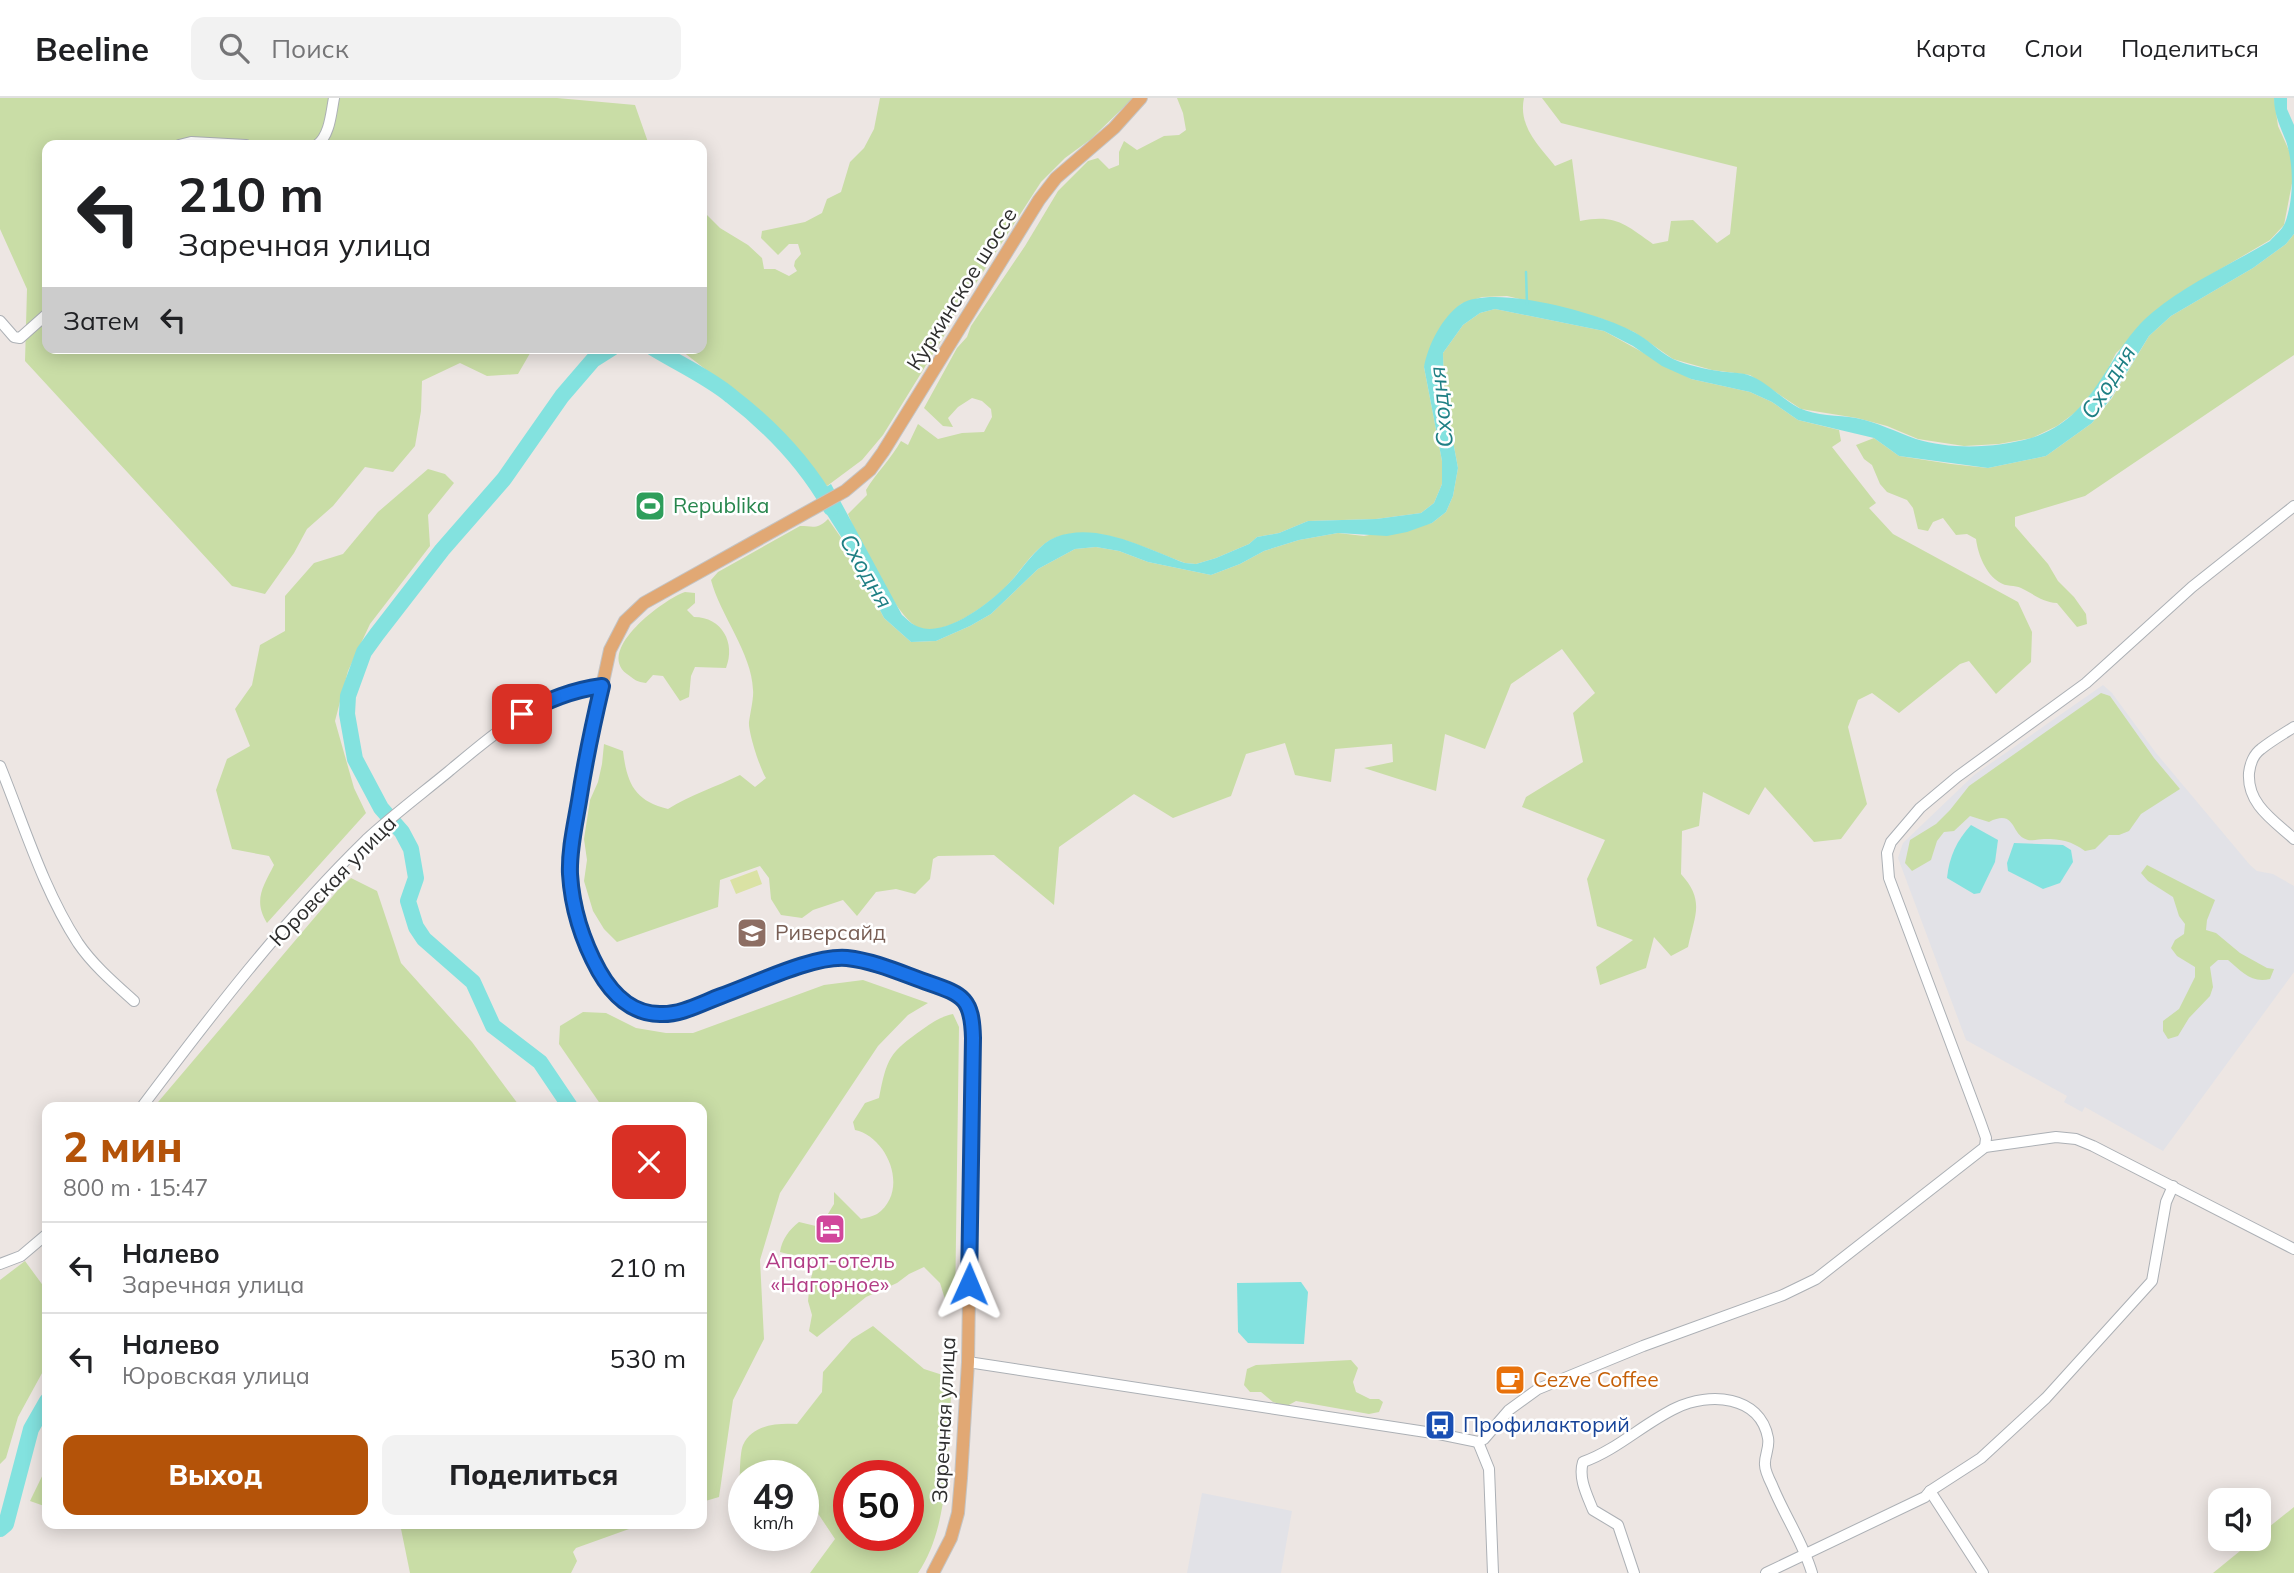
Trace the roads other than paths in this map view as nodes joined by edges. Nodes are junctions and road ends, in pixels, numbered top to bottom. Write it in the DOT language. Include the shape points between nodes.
graph roads {
  1 [pos="334,98"];
  2 [pos="1141,98"];
  3 [pos="323,140"];
  4 [pos="42,318"];
  5 [pos="0,321"];
  6 [pos="823,503"];
  7 [pos="2294,506"];
  8 [pos="602,686"];
  9 [pos="2294,727"];
  10 [pos="0,766"];
  11 [pos="2294,839"];
  12 [pos="134,1001"];
  13 [pos="145,1102"];
  14 [pos="1984,1147"];
  15 [pos="2173,1186"];
  16 [pos="42,1238"];
  17 [pos="2294,1249"];
  18 [pos="0,1264"];
  19 [pos="968,1362"];
  20 [pos="1478,1442"];
  21 [pos="1930,1491"];
  22 [pos="1807,1555"];
  23 [pos="933,1573"];
  24 [pos="1493,1573"];
  25 [pos="1634,1573"];
  26 [pos="1766,1573"];
  27 [pos="1812,1573"];
  28 [pos="1983,1573"];
  1 -- 3 [label="street"];
  2 -- 6 [label="main road, Куркинское шоссе" via="1056,178 883,452 870,470"];
  4 -- 5 [label="street" via="20,338"];
  6 -- 8 [label="main road, Заречная улица" via="644,603 613,641"];
  7 -- 14 [label="street" via="2192,587 2086,683 1920,808 1891,842 1889,878 1983,1129"];
  8 -- 13 [label="street, Юровская улица" via="554,698 522,714 376,831 266,950"];
  8 -- 19 [label="main road, Заречная улица" via="571,845 570,874 590,952 607,986 619,998 646,1013 673,1013 806,965 840,958 863,961 946,989 969,1006 973,1076"];
  9 -- 11 [label="street" via="2259,750 2250,767 2249,783 2260,808"];
  10 -- 12 [label="street" via="51,893 79,944"];
  14 -- 15 [label="street" via="2056,1137 2076,1139"];
  14 -- 20 [label="street" via="1816,1279 1538,1389"];
  15 -- 17 [label="street"];
  15 -- 21 [label="street" via="2152,1281 2046,1398 1981,1458"];
  16 -- 18 [label="street" via="21,1256"];
  19 -- 20 [label="street"];
  19 -- 23 [label="main road, Заречная улица" via="958,1513"];
  20 -- 24 [label="street" via="1489,1469"];
  21 -- 22 [label="street"];
  21 -- 28 [label="street"];
  22 -- 25 [label="street" via="1765,1468 1769,1440 1759,1415 1722,1398 1698,1399 1583,1462 1582,1480 1593,1510 1618,1525"];
  22 -- 26 [label="street"];
  22 -- 27 [label="street"];
}
